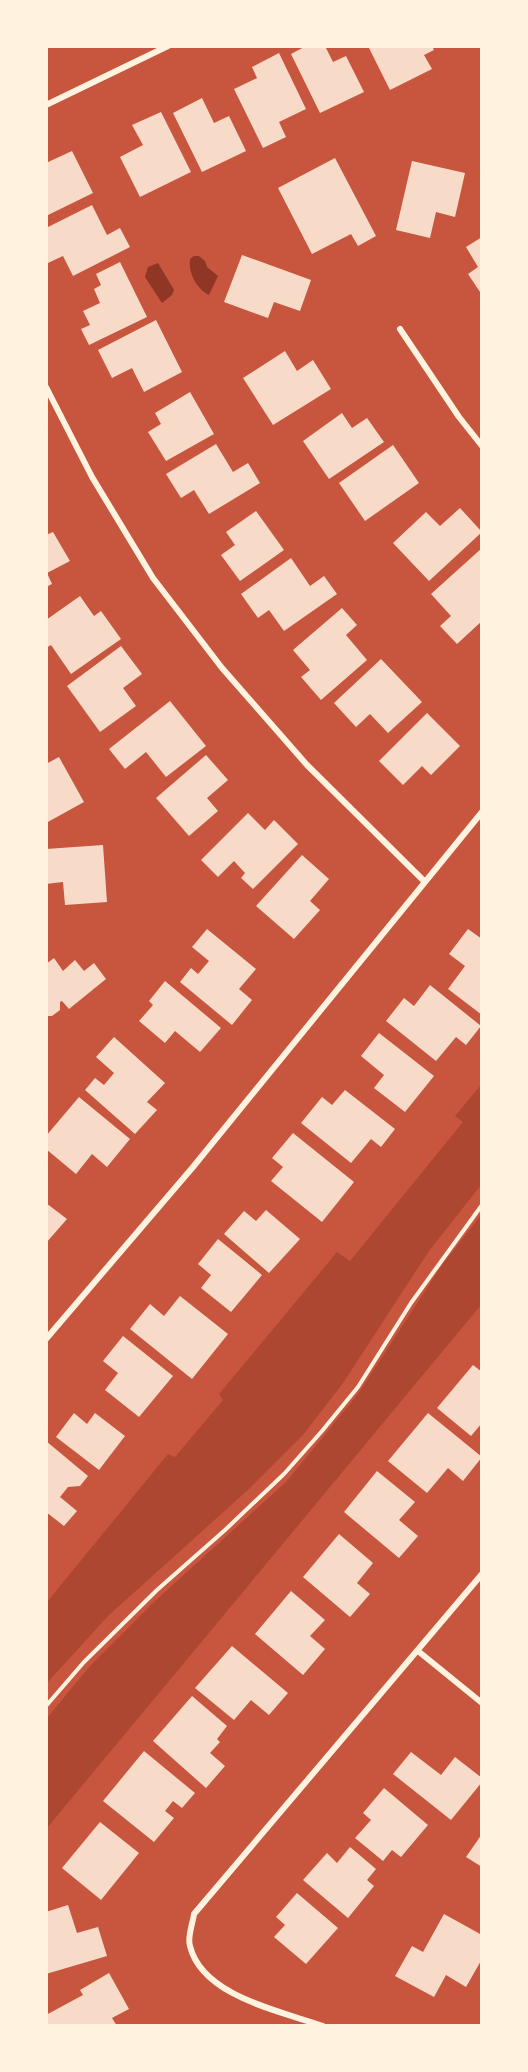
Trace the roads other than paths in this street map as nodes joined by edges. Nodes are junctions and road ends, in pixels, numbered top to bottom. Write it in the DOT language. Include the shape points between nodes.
graph roads {
  1 [pos="168,46"];
  2 [pos="46,105"];
  3 [pos="400,329"];
  4 [pos="46,387"];
  5 [pos="482,446"];
  6 [pos="482,812"];
  7 [pos="424,881"];
  8 [pos="46,1339"];
  9 [pos="482,1574"];
  10 [pos="418,1651"];
  11 [pos="482,1703"];
  12 [pos="323,2025"];
  1 -- 2 [label="street"];
  3 -- 5 [label="street"];
  4 -- 7 [label="street" via="92,477 153,578 222,668 307,765"];
  6 -- 7 [label="street"];
  7 -- 8 [label="street" via="194,1167"];
  9 -- 10 [label="street"];
  10 -- 11 [label="street"];
  10 -- 12 [label="street" via="194,1914 189,1945 203,1973 233,1995"];
}
